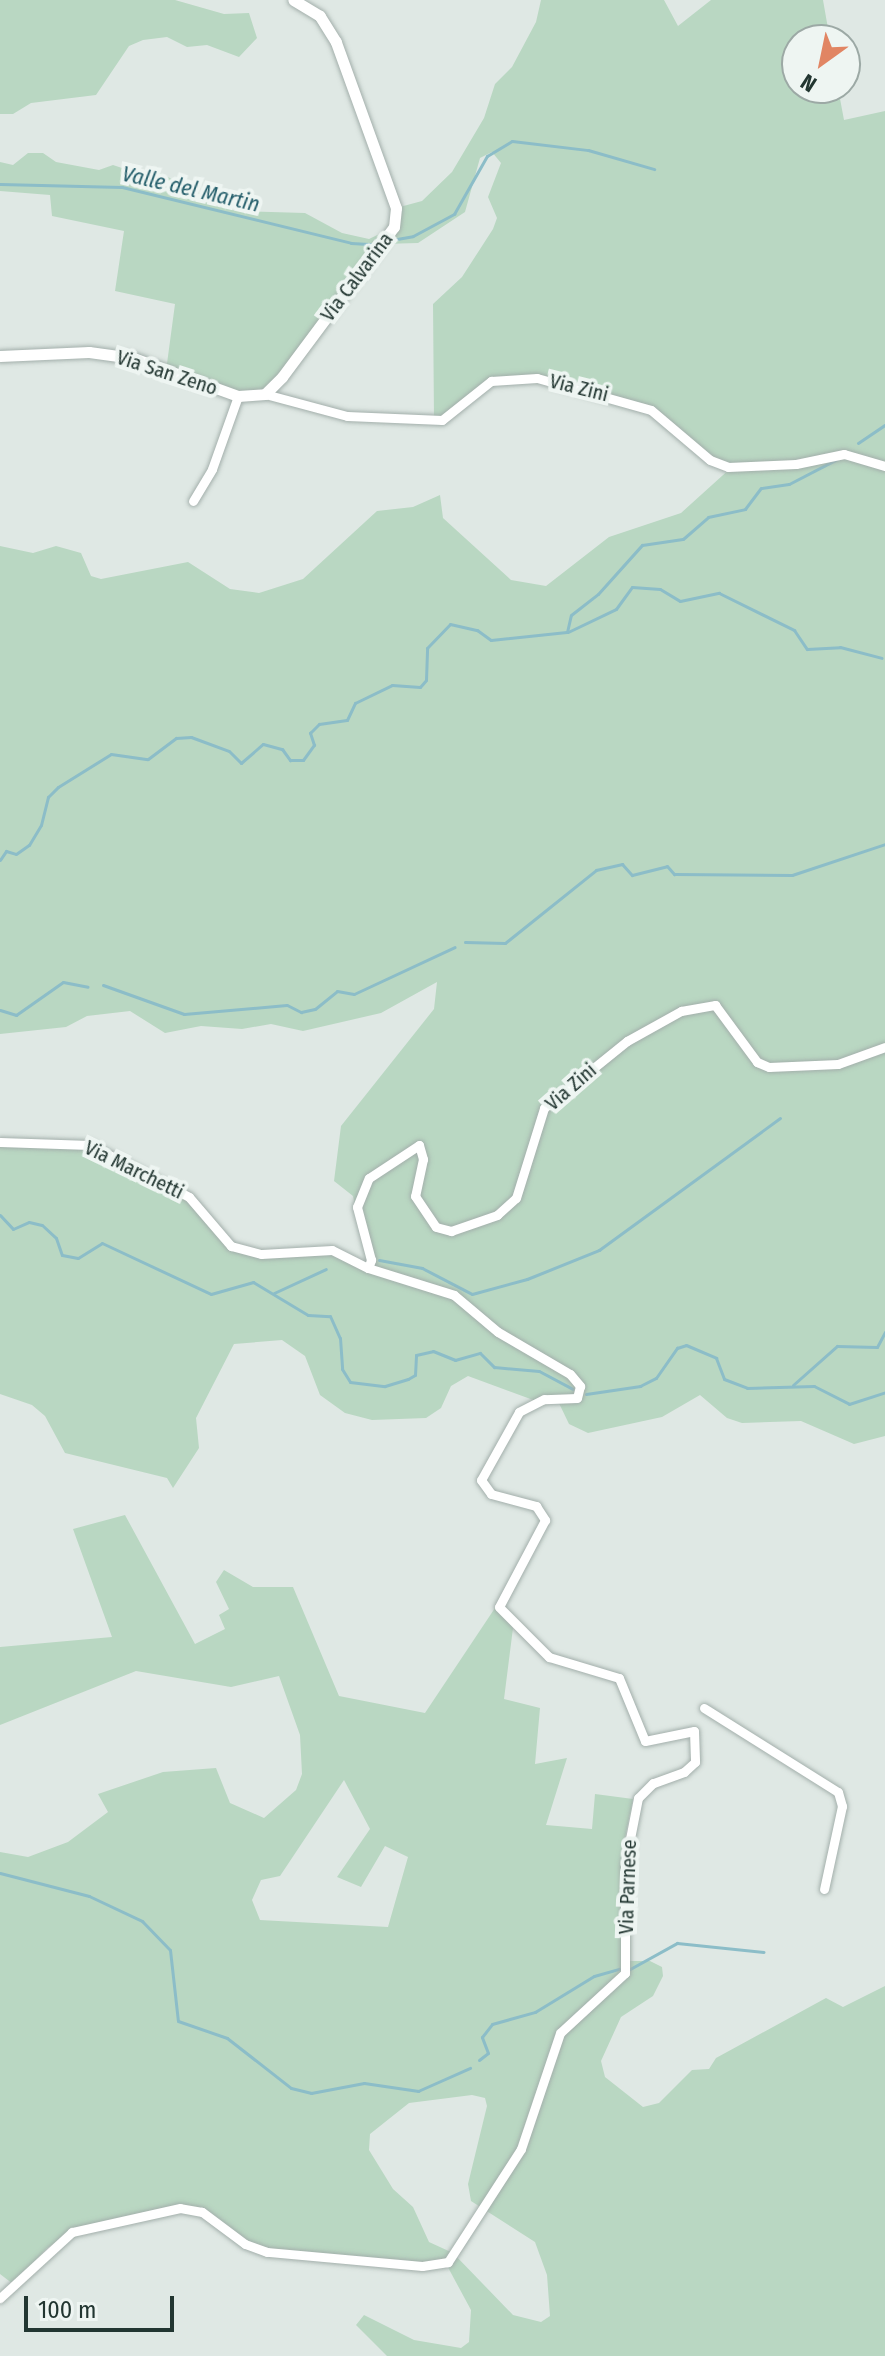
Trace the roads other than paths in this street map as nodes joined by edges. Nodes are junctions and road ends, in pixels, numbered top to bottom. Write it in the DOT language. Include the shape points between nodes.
graph roads {
  1 [pos="293,0"];
  2 [pos="0,356"];
  3 [pos="265,394"];
  4 [pos="238,396"];
  5 [pos="885,466"];
  6 [pos="193,501"];
  7 [pos="885,1047"];
  8 [pos="0,1142"];
  9 [pos="368,1268"];
  10 [pos="471,1308"];
  11 [pos="704,1708"];
  12 [pos="824,1889"];
  13 [pos="0,2298"];
  1 -- 3 [label="street, Via Calvarina" via="320,16 336,42 396,208 394,227 383,244"];
  2 -- 4 [label="street, Via San Zeno" via="89,352 133,358"];
  3 -- 4 [label="street"];
  3 -- 5 [label="street, Via Zini" via="347,416 442,420 491,381 537,378 651,410 710,460 728,467 796,464 844,454"];
  4 -- 6 [label="street" via="212,469"];
  7 -- 9 [label="street, Via Zini" via="838,1064 769,1067 757,1062 715,1005 681,1011 618,1048 544,1108 516,1198 497,1215 451,1231 436,1227 415,1196 423,1159 419,1145 369,1178 357,1207 371,1260"];
  8 -- 9 [label="street, Via Marchetti" via="90,1145 189,1197 222,1240 246,1253 318,1249"];
  9 -- 10 [label="street, Via Marchetti" via="454,1295"];
  10 -- 13 [label="street, Via Parnese" via="498,1332 554,1362 580,1386 577,1398 544,1399 519,1412 481,1480 491,1494 536,1506 545,1520 499,1607 549,1657 619,1678 645,1741 694,1731 695,1762 644,1789 632,1815 625,1864 625,1973 560,2033 521,2149 448,2262 422,2266 267,2252 245,2244 202,2212 180,2208 72,2232"];
  11 -- 12 [label="street" via="838,1792 842,1806"];
}
